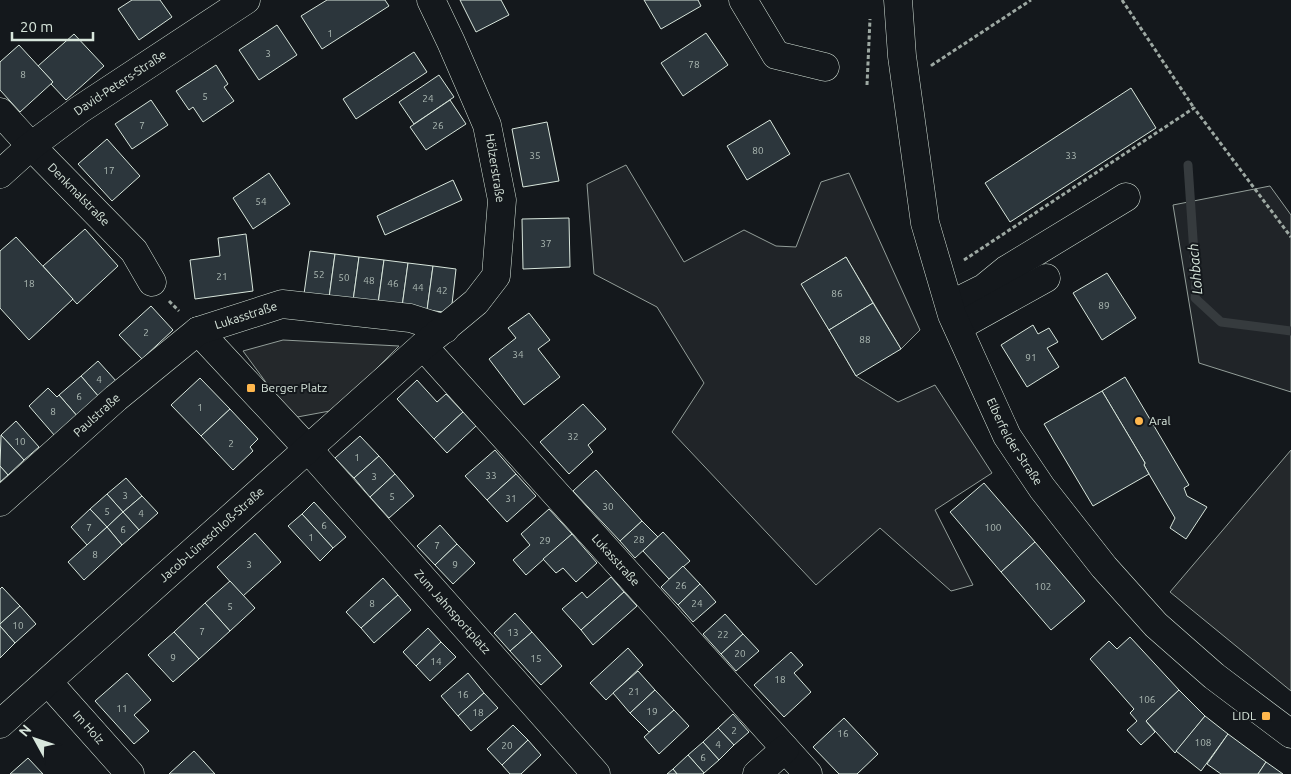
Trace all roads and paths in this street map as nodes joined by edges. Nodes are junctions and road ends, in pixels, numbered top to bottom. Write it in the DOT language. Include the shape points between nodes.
graph roads {
  1 [pos="246,0"];
  2 [pos="431,0"];
  3 [pos="743,0"];
  4 [pos="898,0"];
  5 [pos="1031,0"];
  6 [pos="1122,0"];
  7 [pos="932,65"];
  8 [pos="825,67"];
  9 [pos="1194,108"];
  10 [pos="0,112"];
  11 [pos="31,146"];
  12 [pos="0,174"];
  13 [pos="1126,197"];
  14 [pos="1046,278"];
  15 [pos="152,282"];
  16 [pos="954,316"];
  17 [pos="444,328"];
  18 [pos="198,331"];
  19 [pos="423,346"];
  20 [pos="308,449"];
  21 [pos="0,502"];
  22 [pos="48,682"];
  23 [pos="0,724"];
  24 [pos="1291,734"];
  25 [pos="785,749"];
  26 [pos="130,774"];
  27 [pos="596,774"];
  28 [pos="757,774"];
  29 [pos="808,774"];
  1 -- 11 [label="street, David-Peters-Straße" via="78,110"];
  2 -- 17 [label="street, Hölzerstraße" via="488,125 502,200 496,276 476,302"];
  3 -- 8 [label="street" via="776,55"];
  4 -- 16 [label="street, Elberfelder Straße" via="902,56 925,223"];
  5 -- 7 [label="path"];
  6 -- 9 [label="path"];
  10 -- 11 [label="street, Denkmalstraße"];
  11 -- 12 [label="street, David-Peters-Straße"];
  11 -- 15 [label="street, Denkmalstraße" via="134,251"];
  13 -- 16 [label="street" via="1006,270"];
  14 -- 16 [label="street"];
  15 -- 18 [label="path"];
  16 -- 24 [label="street, Elberfelder Straße" via="1007,436 1042,488 1104,567 1163,631 1214,676"];
  17 -- 18 [label="street, Lukasstraße" via="410,318 282,304"];
  17 -- 19 [label="street, Hölzerstraße"];
  18 -- 20 [label="street"];
  18 -- 21 [label="street, Paulstraße" via="116,398"];
  19 -- 20 [label="street, Jacob-Lüneschloß-Straße"];
  19 -- 25 [label="street, Lukasstraße"];
  20 -- 22 [label="street, Jacob-Lüneschloß-Straße"];
  20 -- 27 [label="street, Zum Jahnsportplatz"];
  22 -- 23 [label="street, Jacob-Lüneschloß-Straße"];
  22 -- 26 [label="street, Im Holz"];
  25 -- 28 [label="street"];
  25 -- 29 [label="street, Lukasstraße"];
}
